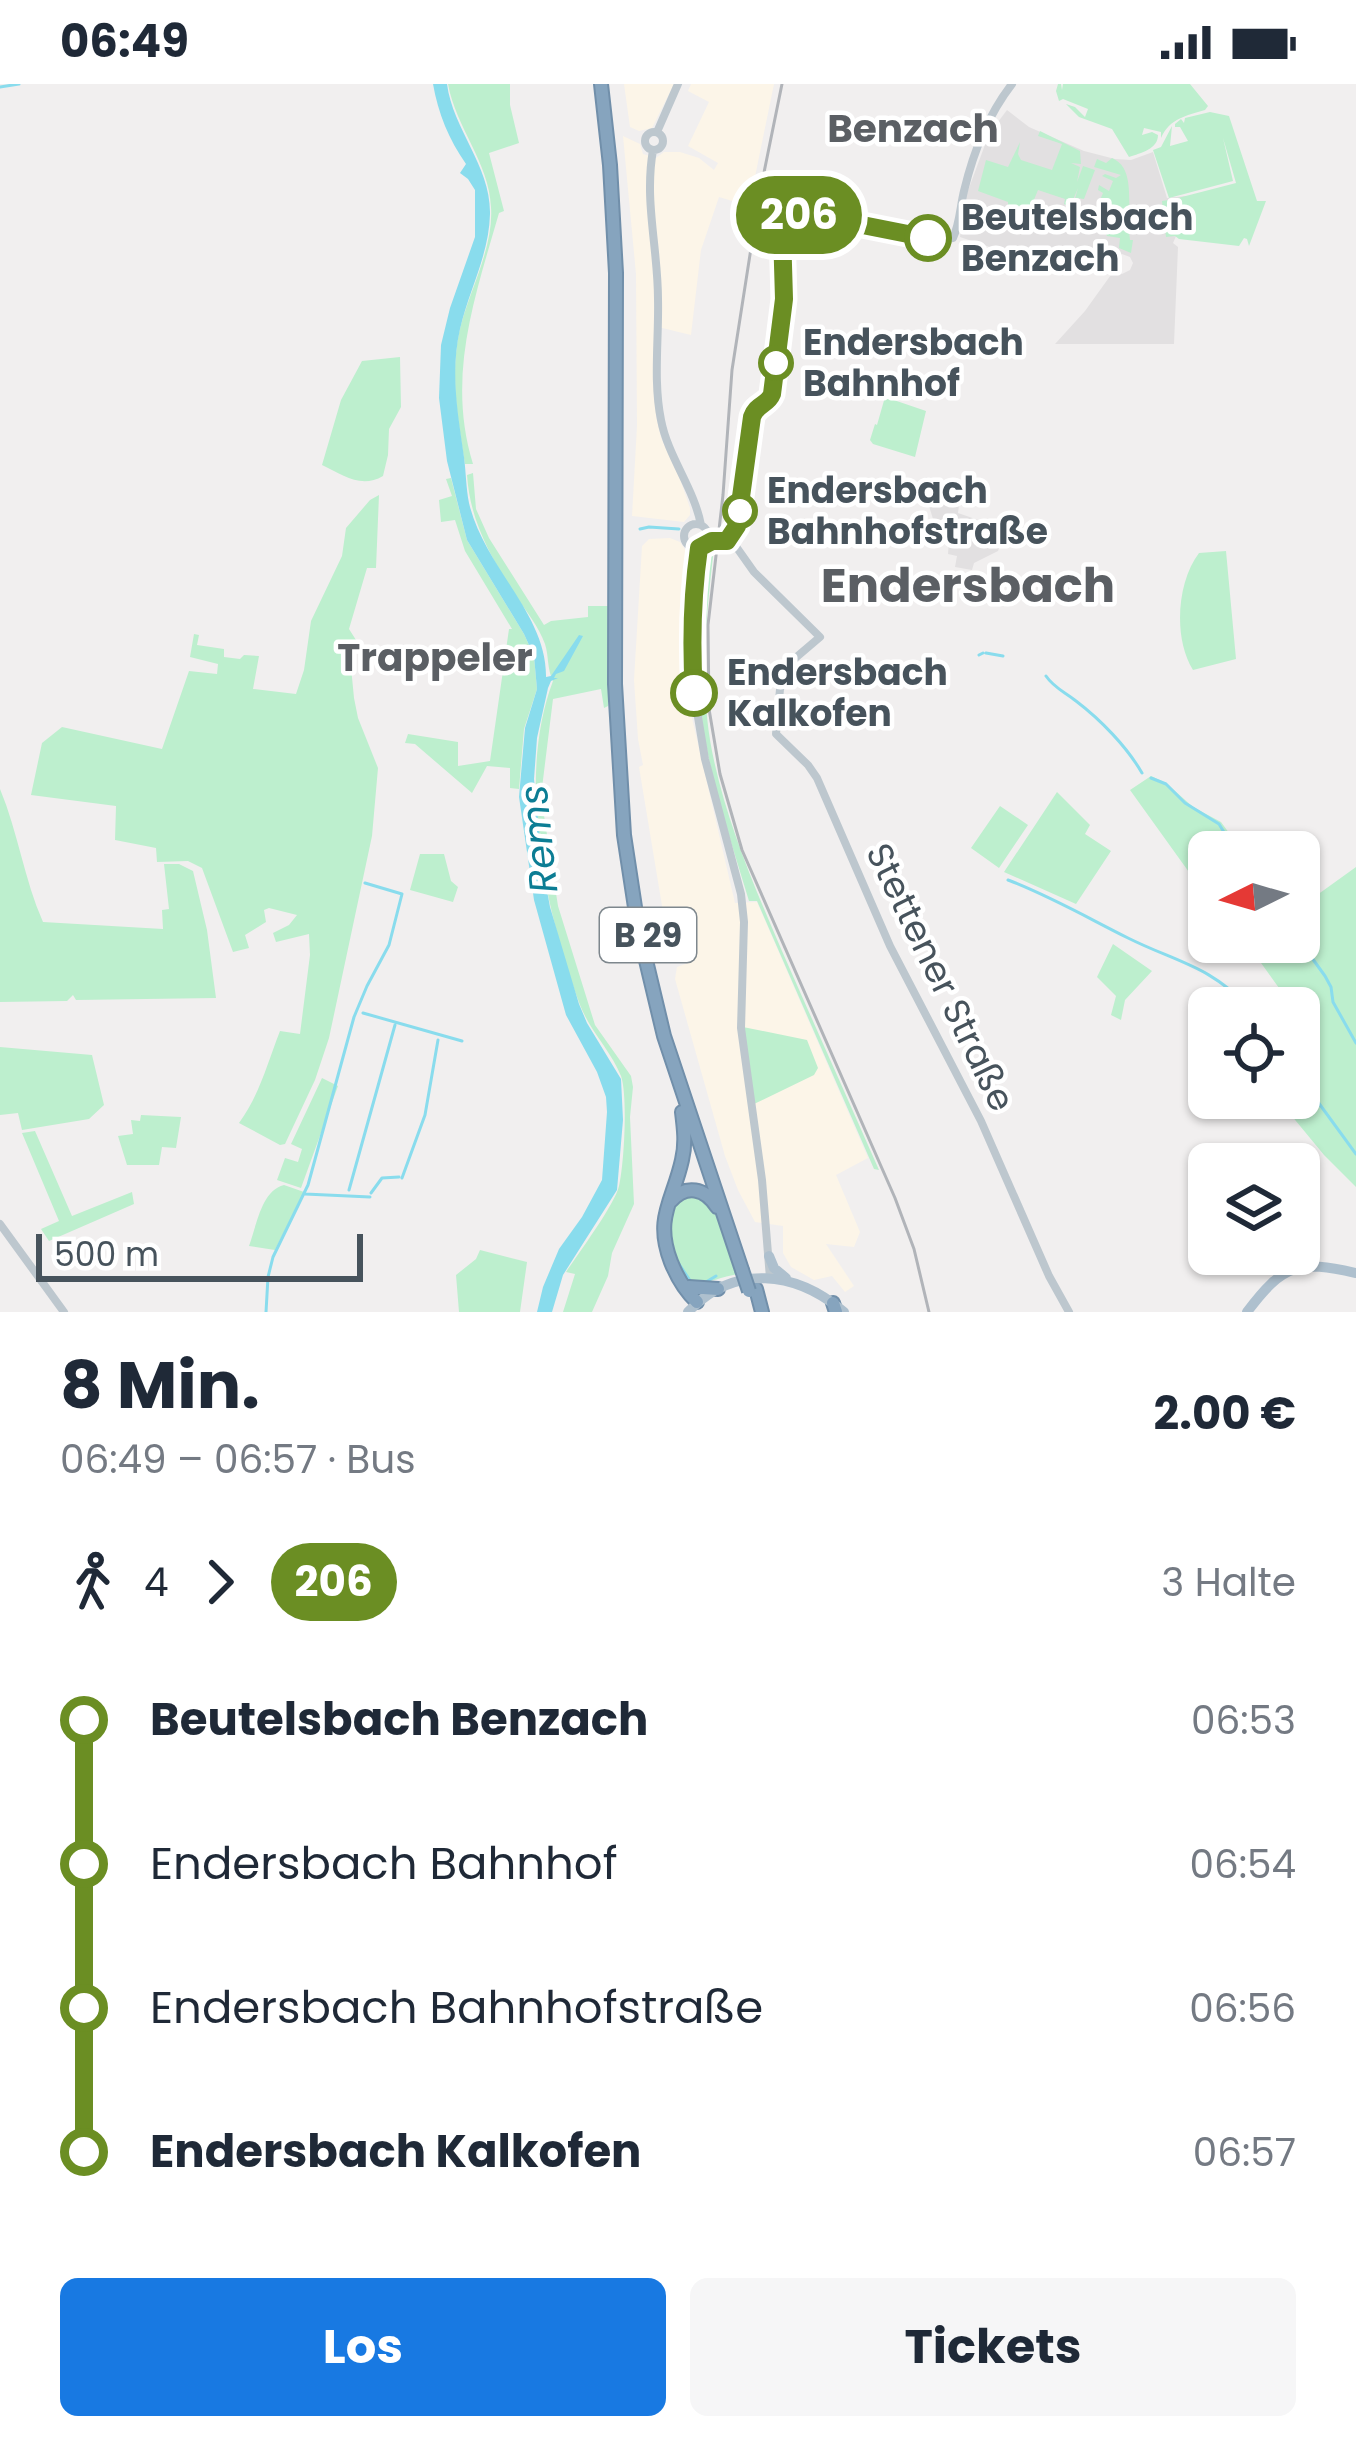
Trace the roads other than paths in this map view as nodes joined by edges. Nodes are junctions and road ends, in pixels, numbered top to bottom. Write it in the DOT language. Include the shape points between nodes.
graph roads {
  1 [pos="605,84"];
  2 [pos="678,84"];
  3 [pos="1012,84"];
  4 [pos="698,524"];
  5 [pos="730,538"];
  6 [pos="702,543"];
  7 [pos="619,657"];
  8 [pos="681,1092"];
  9 [pos="727,1221"];
  10 [pos="0,1224"];
  11 [pos="769,1256"];
  12 [pos="1356,1274"];
  13 [pos="770,1278"];
  14 [pos="749,1279"];
  15 [pos="788,1280"];
  16 [pos="686,1285"];
  17 [pos="718,1289"];
  18 [pos="689,1308"];
  19 [pos="837,1309"];
  20 [pos="64,1312"];
  21 [pos="758,1312"];
  22 [pos="1069,1312"];
  23 [pos="1247,1312"];
  1 -- 7 [label="highway, B 29" via="621,415"];
  2 -- 4 [label="street" via="657,132 645,139 652,150 660,416"];
  3 -- 5 [label="street" via="983,132 954,236 938,240 812,215 784,225 772,394 752,417"];
  4 -- 6 [label="street"];
  4 -- 6 [label="street" via="688,527 687,544"];
  5 -- 6 [label="street"];
  5 -- 22 [label="street, Stettener Straße" via="820,637 781,678 776,734 817,778"];
  6 -- 11 [label="street" via="694,575 694,693 741,894 741,1028"];
  7 -- 8 [label="highway, B 29" via="621,805 633,899"];
  7 -- 14 [label="highway, B 29" via="628,803 651,952"];
  8 -- 9 [label="highway, B 29"];
  8 -- 16 [label="highway" via="684,1153 663,1230"];
  9 -- 14 [label="highway, B 29"];
  9 -- 16 [label="highway" via="700,1191 681,1192 669,1204 667,1243"];
  10 -- 20 [label="street"];
  11 -- 13 [label="street"];
  11 -- 14 [label="street"];
  11 -- 15 [label="main road"];
  12 -- 23 [label="main road" via="1313,1265 1291,1270"];
  13 -- 14 [label="main road"];
  13 -- 15 [label="main road"];
  14 -- 17 [label="main road"];
  14 -- 21 [label="highway, B 29"];
  15 -- 19 [label="main road"];
  16 -- 17 [label="highway"];
  16 -- 18 [label="highway"];
  17 -- 18 [label="main road"];
}
